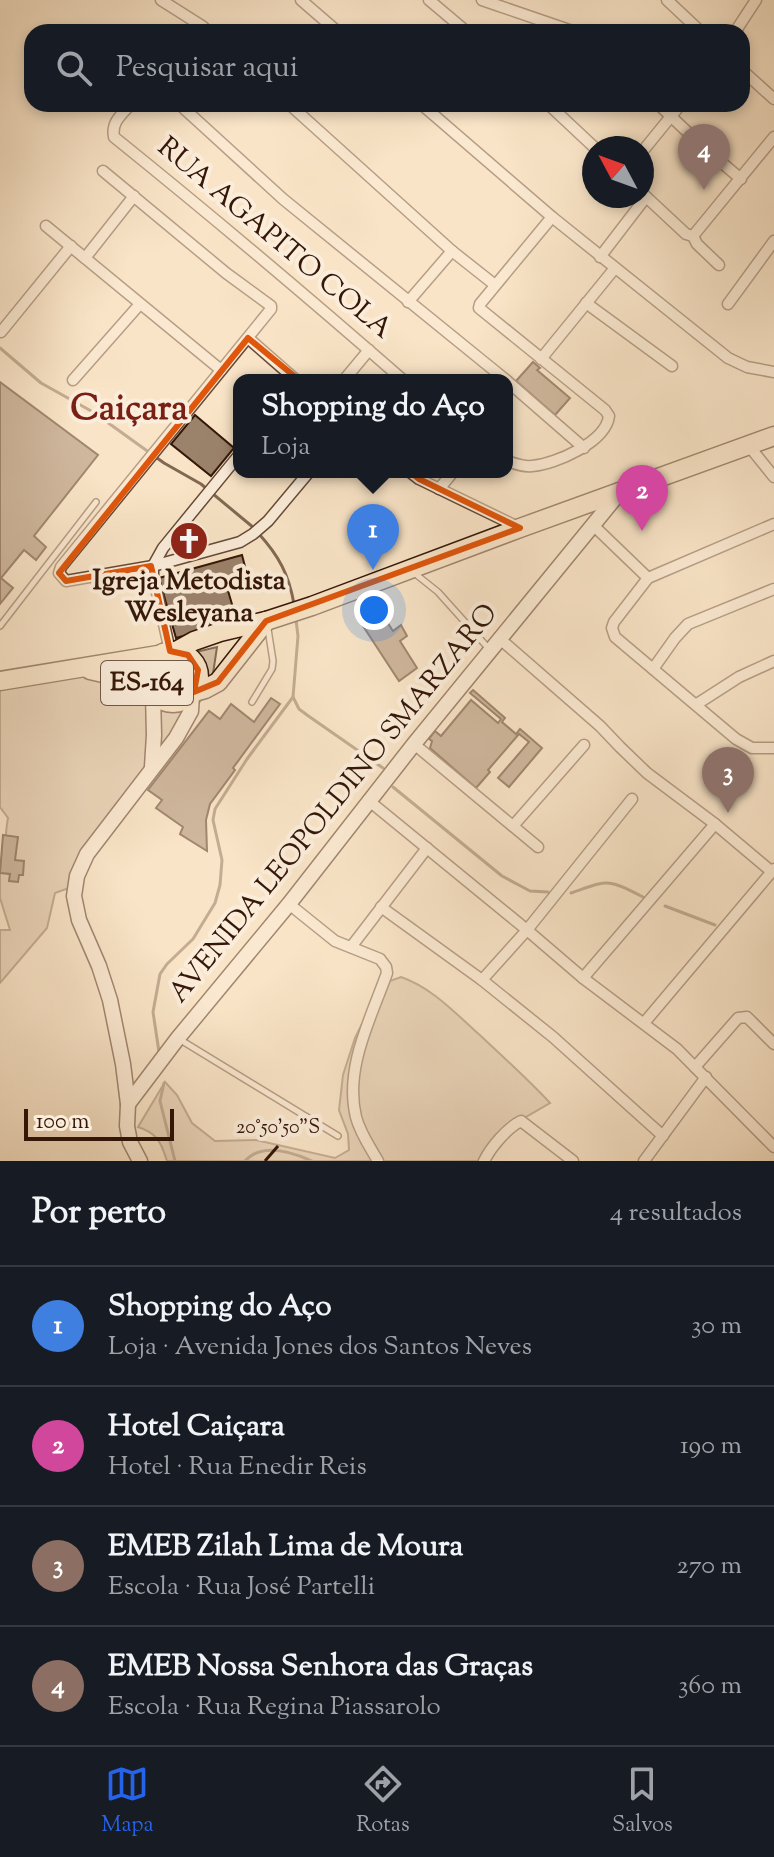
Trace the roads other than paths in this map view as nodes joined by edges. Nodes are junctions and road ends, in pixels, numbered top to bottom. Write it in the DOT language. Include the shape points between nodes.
graph roads {
  1 [pos="161,0"];
  2 [pos="301,0"];
  3 [pos="429,0"];
  4 [pos="482,0"];
  5 [pos="667,0"];
  6 [pos="756,0"];
  7 [pos="194,24"];
  8 [pos="329,24"];
  9 [pos="458,24"];
  10 [pos="552,24"];
  11 [pos="692,24"];
  12 [pos="740,24"];
  13 [pos="750,77"];
  14 [pos="774,99"];
  15 [pos="124,112"];
  16 [pos="188,112"];
  17 [pos="298,112"];
  18 [pos="430,112"];
  19 [pos="557,112"];
  20 [pos="666,112"];
  21 [pos="675,112"];
  22 [pos="671,117"];
  23 [pos="582,136"];
  24 [pos="774,137"];
  25 [pos="654,138"];
  26 [pos="103,171"];
  27 [pos="741,179"];
  28 [pos="134,196"];
  29 [pos="654,204"];
  30 [pos="635,208"];
  31 [pos="552,217"];
  32 [pos="46,226"];
  33 [pos="693,236"];
  34 [pos="774,241"];
  35 [pos="71,246"];
  36 [pos="452,251"];
  37 [pos="600,257"];
  38 [pos="85,258"];
  39 [pos="719,265"];
  40 [pos="615,268"];
  41 [pos="495,285"];
  42 [pos="408,302"];
  43 [pos="586,303"];
  44 [pos="140,304"];
  45 [pos="728,304"];
  46 [pos="1,332"];
  47 [pos="248,338"];
  48 [pos="369,350"];
  49 [pos="541,359"];
  50 [pos="672,366"];
  51 [pos="221,370"];
  52 [pos="774,372"];
  53 [pos="289,374"];
  54 [pos="349,374"];
  55 [pos="396,374"];
  56 [pos="499,374"];
  57 [pos="73,380"];
  58 [pos="513,385"];
  59 [pos="774,436"];
  60 [pos="749,446"];
  61 [pos="584,448"];
  62 [pos="233,462"];
  63 [pos="513,463"];
  64 [pos="774,477"];
  65 [pos="304,478"];
  66 [pos="418,478"];
  67 [pos="448,478"];
  68 [pos="439,489"];
  69 [pos="620,492"];
  70 [pos="96,502"];
  71 [pos="774,524"];
  72 [pos="594,526"];
  73 [pos="520,528"];
  74 [pos="153,566"];
  75 [pos="409,569"];
  76 [pos="648,578"];
  77 [pos="774,589"];
  78 [pos="275,618"];
  79 [pos="0,626"];
  80 [pos="495,645"];
  81 [pos="168,652"];
  82 [pos="774,661"];
  83 [pos="80,668"];
  84 [pos="653,669"];
  85 [pos="0,681"];
  86 [pos="150,689"];
  87 [pos="193,693"];
  88 [pos="252,702"];
  89 [pos="697,704"];
  90 [pos="414,744"];
  91 [pos="584,745"];
  92 [pos="774,748"];
  93 [pos="152,768"];
  94 [pos="632,799"];
  95 [pos="368,800"];
  96 [pos="715,824"];
  97 [pos="513,826"];
  98 [pos="538,847"];
  99 [pos="427,848"];
  100 [pos="773,870"];
  101 [pos="289,904"];
  102 [pos="381,907"];
  103 [pos="527,930"];
  104 [pos="351,947"];
  105 [pos="583,978"];
  106 [pos="482,980"];
  107 [pos="644,1023"];
  108 [pos="178,1038"];
  109 [pos="774,1044"];
  110 [pos="695,1067"];
  111 [pos="706,1077"];
  112 [pos="128,1104"];
  113 [pos="338,1136"];
  114 [pos="663,1136"];
  115 [pos="774,1147"];
  116 [pos="140,1161"];
  117 [pos="378,1161"];
  118 [pos="484,1161"];
  119 [pos="573,1161"];
  120 [pos="644,1161"];
  1 -- 7 [label="street"];
  2 -- 8 [label="street"];
  3 -- 9 [label="street"];
  4 -- 10 [label="street"];
  5 -- 11 [label="street"];
  6 -- 12 [label="street"];
  13 -- 14 [label="street"];
  15 -- 48 [label="street, RUA AGAPITO COLA" via="115,122 114,137"];
  16 -- 42 [label="street"];
  17 -- 36 [label="street"];
  18 -- 31 [label="street"];
  19 -- 23 [label="street"];
  20 -- 22 [label="street"];
  21 -- 22 [label="street"];
  22 -- 25 [label="street"];
  22 -- 27 [label="street"];
  24 -- 27 [label="street"];
  26 -- 28 [label="street"];
  27 -- 33 [label="street"];
  28 -- 38 [label="street"];
  28 -- 47 [label="street" via="271,306"];
  29 -- 33 [label="street"];
  30 -- 37 [label="street"];
  31 -- 37 [label="street"];
  31 -- 41 [label="street"];
  32 -- 35 [label="street"];
  33 -- 39 [label="street"];
  34 -- 45 [label="street"];
  35 -- 38 [label="street"];
  35 -- 46 [label="street"];
  36 -- 41 [label="street"];
  36 -- 42 [label="street"];
  37 -- 40 [label="street"];
  38 -- 44 [label="street"];
  40 -- 43 [label="street"];
  40 -- 52 [label="street" via="728,358"];
  41 -- 49 [label="street" via="480,304 481,311"];
  42 -- 56 [label="street"];
  43 -- 49 [label="street"];
  43 -- 50 [label="street"];
  44 -- 51 [label="street"];
  44 -- 57 [label="street"];
  47 -- 51 [label="street"];
  47 -- 53 [label="street"];
  48 -- 54 [label="street"];
  48 -- 55 [label="street, RUA AGAPITO COLA"];
  49 -- 61 [label="street" via="609,416 601,433"];
  51 -- 74 [label="street" via="59,573 66,581"];
  58 -- 61 [label="street"];
  59 -- 60 [label="highway, ES-164"];
  60 -- 64 [label="street"];
  60 -- 69 [label="highway, ES-164"];
  61 -- 63 [label="street" via="534,466"];
  62 -- 74 [label="street"];
  65 -- 74 [label="street" via="258,531 228,546"];
  66 -- 68 [label="street"];
  67 -- 68 [label="street"];
  68 -- 73 [label="street"];
  69 -- 72 [label="street, AVENIDA LEOPOLDINO SMARZARO"];
  69 -- 73 [label="highway, ES-164"];
  70 -- 79 [label="lane"];
  71 -- 76 [label="street"];
  72 -- 76 [label="street"];
  72 -- 80 [label="street, AVENIDA LEOPOLDINO SMARZARO"];
  73 -- 75 [label="highway, ES-164"];
  74 -- 81 [label="street"];
  75 -- 78 [label="highway, ES-164"];
  75 -- 80 [label="lane"];
  76 -- 84 [label="street" via="612,628 615,637"];
  77 -- 84 [label="street" via="688,624"];
  78 -- 81 [label="highway, ES-164"];
  78 -- 87 [label="highway, ES-164" via="218,682"];
  78 -- 88 [label="lane" via="272,669"];
  80 -- 90 [label="street, AVENIDA LEOPOLDINO SMARZARO"];
  80 -- 96 [label="street"];
  81 -- 83 [label="highway, ES-164"];
  81 -- 86 [label="highway, ES-164" via="149,665"];
  81 -- 87 [label="highway, ES-164" via="188,655 196,665 199,677"];
  82 -- 89 [label="street"];
  83 -- 85 [label="highway, ES-164"];
  83 -- 86 [label="highway, ES-164"];
  84 -- 89 [label="street"];
  86 -- 87 [label="highway, ES-164" via="169,703"];
  86 -- 93 [label="street"];
  87 -- 93 [label="street" via="184,724"];
  89 -- 92 [label="street" via="736,739 752,748"];
  90 -- 95 [label="street, AVENIDA LEOPOLDINO SMARZARO"];
  90 -- 97 [label="street"];
  91 -- 97 [label="street"];
  93 -- 112 [label="street" via="87,854 74,896 110,1000"];
  94 -- 103 [label="street"];
  95 -- 99 [label="street"];
  95 -- 101 [label="street, AVENIDA LEOPOLDINO SMARZARO"];
  96 -- 100 [label="street"];
  96 -- 105 [label="street"];
  97 -- 98 [label="street"];
  99 -- 102 [label="street"];
  99 -- 103 [label="street"];
  100 -- 107 [label="street"];
  101 -- 104 [label="street" via="335,941"];
  101 -- 108 [label="street, AVENIDA LEOPOLDINO SMARZARO"];
  102 -- 104 [label="street"];
  102 -- 106 [label="street"];
  103 -- 105 [label="street"];
  103 -- 106 [label="street"];
  104 -- 117 [label="street" via="380,959 387,973 360,1045 354,1083 361,1131"];
  105 -- 107 [label="street"];
  106 -- 114 [label="street"];
  107 -- 110 [label="street"];
  108 -- 112 [label="street, AVENIDA LEOPOLDINO SMARZARO"];
  108 -- 113 [label="lane"];
  109 -- 110 [label="street" via="747,1017 738,1018"];
  110 -- 111 [label="street"];
  111 -- 114 [label="street"];
  111 -- 115 [label="street"];
  112 -- 116 [label="street" via="130,1142"];
  114 -- 120 [label="street"];
  118 -- 119 [label="street" via="521,1121"];
}
